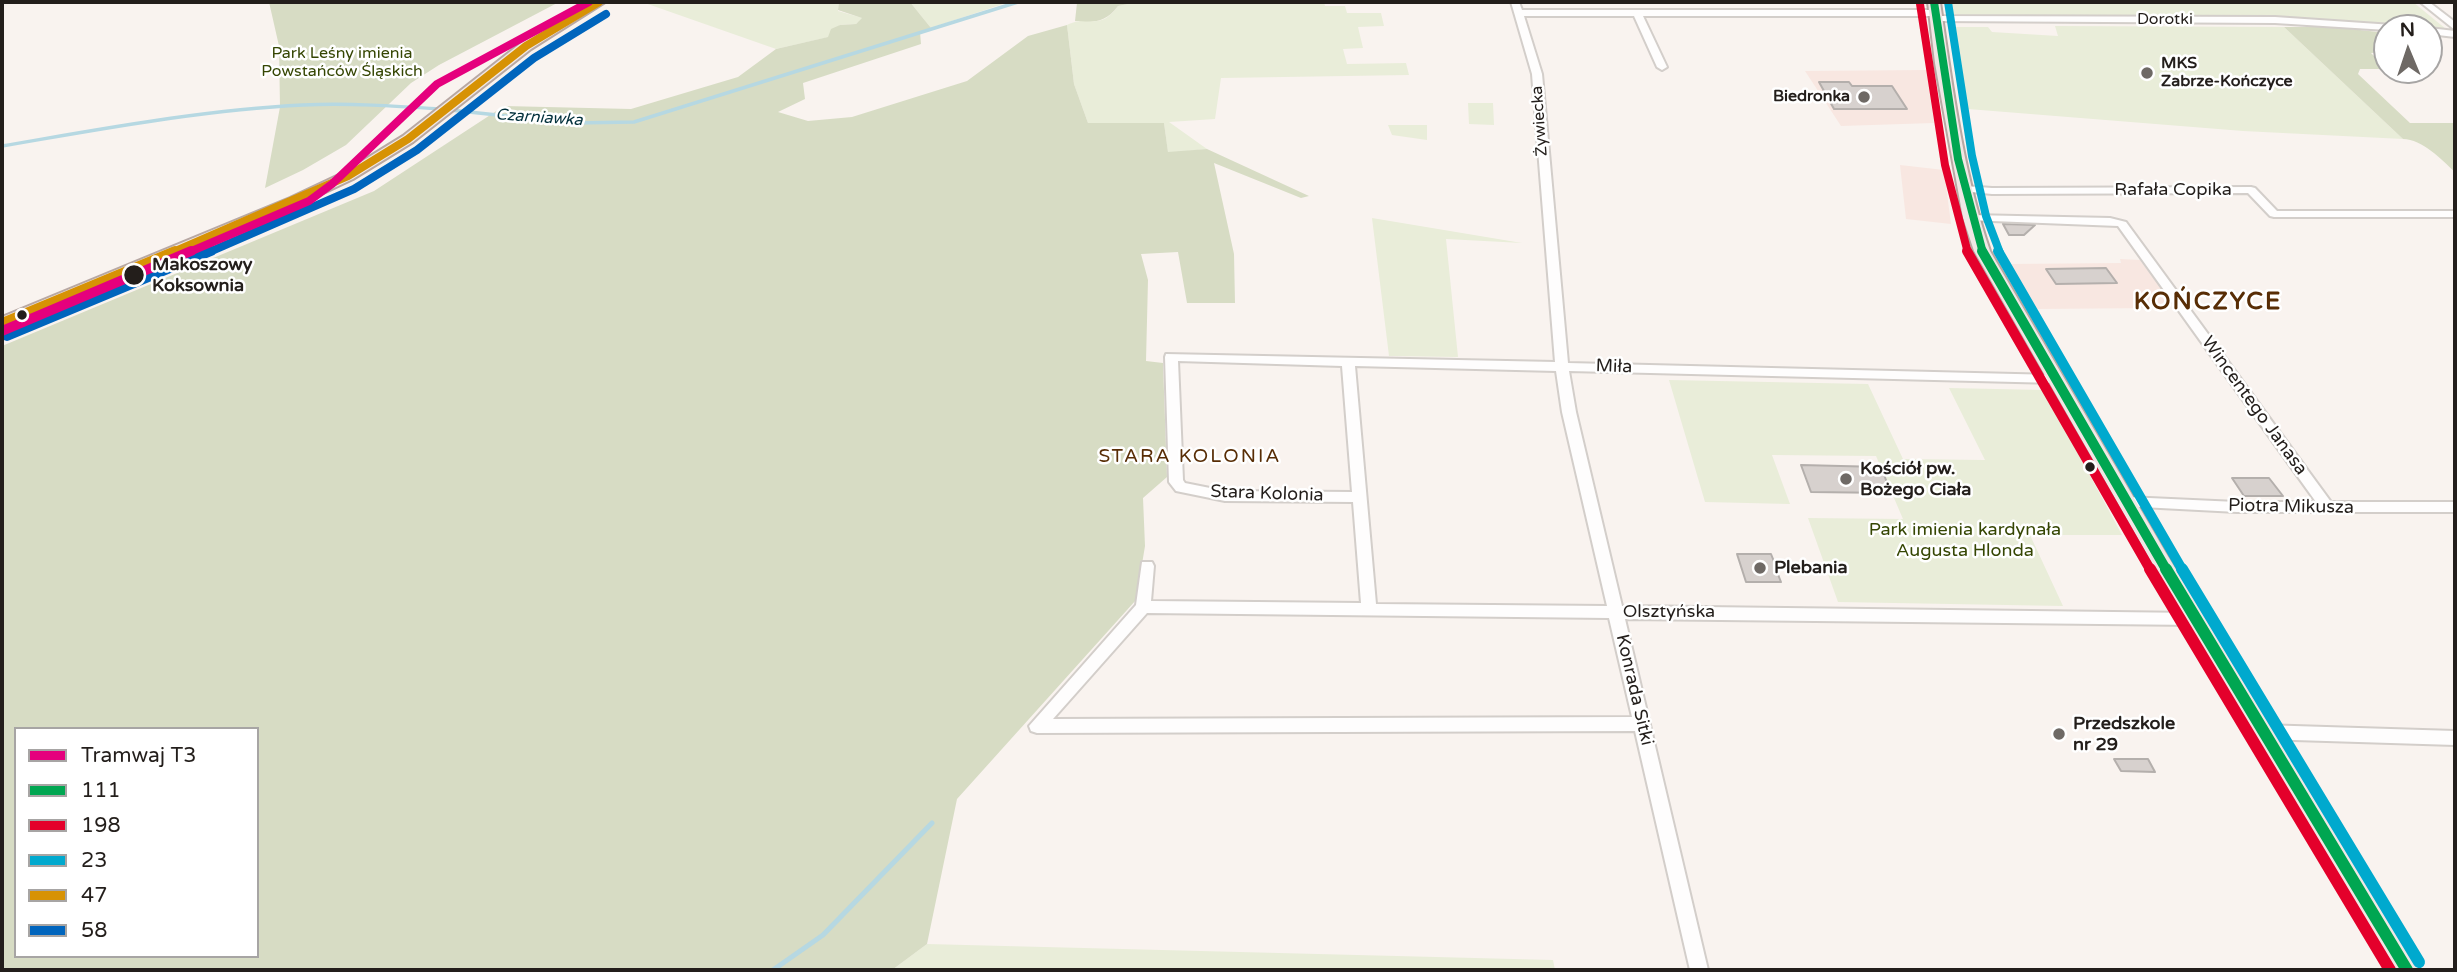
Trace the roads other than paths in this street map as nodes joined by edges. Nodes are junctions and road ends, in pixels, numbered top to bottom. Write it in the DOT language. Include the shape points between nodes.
graph roads {
  1 [pos="599,2"];
  2 [pos="2424,2"];
  3 [pos="1517,7"];
  4 [pos="1935,11"];
  5 [pos="1637,12"];
  6 [pos="2373,27"];
  7 [pos="2455,27"];
  8 [pos="1662,67"];
  9 [pos="1965,189"];
  10 [pos="2455,214"];
  11 [pos="1971,218"];
  12 [pos="1550,244"];
  13 [pos="2,323"];
  14 [pos="1171,357"];
  15 [pos="1348,361"];
  16 [pos="1562,365"];
  17 [pos="2056,379"];
  18 [pos="1360,497"];
  19 [pos="2127,502"];
  20 [pos="2327,507"];
  21 [pos="2455,507"];
  22 [pos="1147,566"];
  23 [pos="1143,607"];
  24 [pos="1369,609"];
  25 [pos="1615,611"];
  26 [pos="2195,619"];
  27 [pos="1642,724"];
  28 [pos="2262,732"];
  29 [pos="2455,738"];
  30 [pos="1699,970"];
  31 [pos="2407,970"];
  1 -- 13 [label="main road" via="526,46 371,163 315,192"];
  2 -- 7 [label="street"];
  3 -- 5 [label="street, Dorotki"];
  3 -- 12 [label="street, Żywiecka" via="1537,74"];
  4 -- 5 [label="street, Dorotki"];
  4 -- 6 [label="street, Dorotki"];
  4 -- 9 [label="main road"];
  5 -- 8 [label="street"];
  9 -- 10 [label="street, Rafała Copika" via="2251,190 2274,214"];
  9 -- 11 [label="main road"];
  11 -- 17 [label="main road" via="1987,260"];
  11 -- 20 [label="street, Wincentego Janasa" via="2122,225"];
  12 -- 16 [label="street, Konrada Sitki"];
  14 -- 15 [label="street, Miła"];
  14 -- 18 [label="street, Stara Kolonia" via="1176,482 1181,486 1225,496"];
  15 -- 16 [label="street, Miła"];
  15 -- 18 [label="street"];
  16 -- 17 [label="street, Miła"];
  16 -- 25 [label="street, Konrada Sitki" via="1581,470"];
  17 -- 19 [label="main road"];
  18 -- 24 [label="street"];
  19 -- 20 [label="street, Piotra Mikusza"];
  19 -- 26 [label="main road"];
  20 -- 21 [label="street, Piotra Mikusza"];
  22 -- 23 [label="street"];
  23 -- 24 [label="street, Olsztyńska"];
  23 -- 27 [label="street" via="1037,726"];
  24 -- 25 [label="street, Olsztyńska"];
  25 -- 26 [label="street, Olsztyńska"];
  25 -- 27 [label="street, Konrada Sitki"];
  26 -- 28 [label="main road"];
  27 -- 30 [label="street, Konrada Sitki"];
  28 -- 29 [label="street"];
  28 -- 31 [label="main road"];
}
